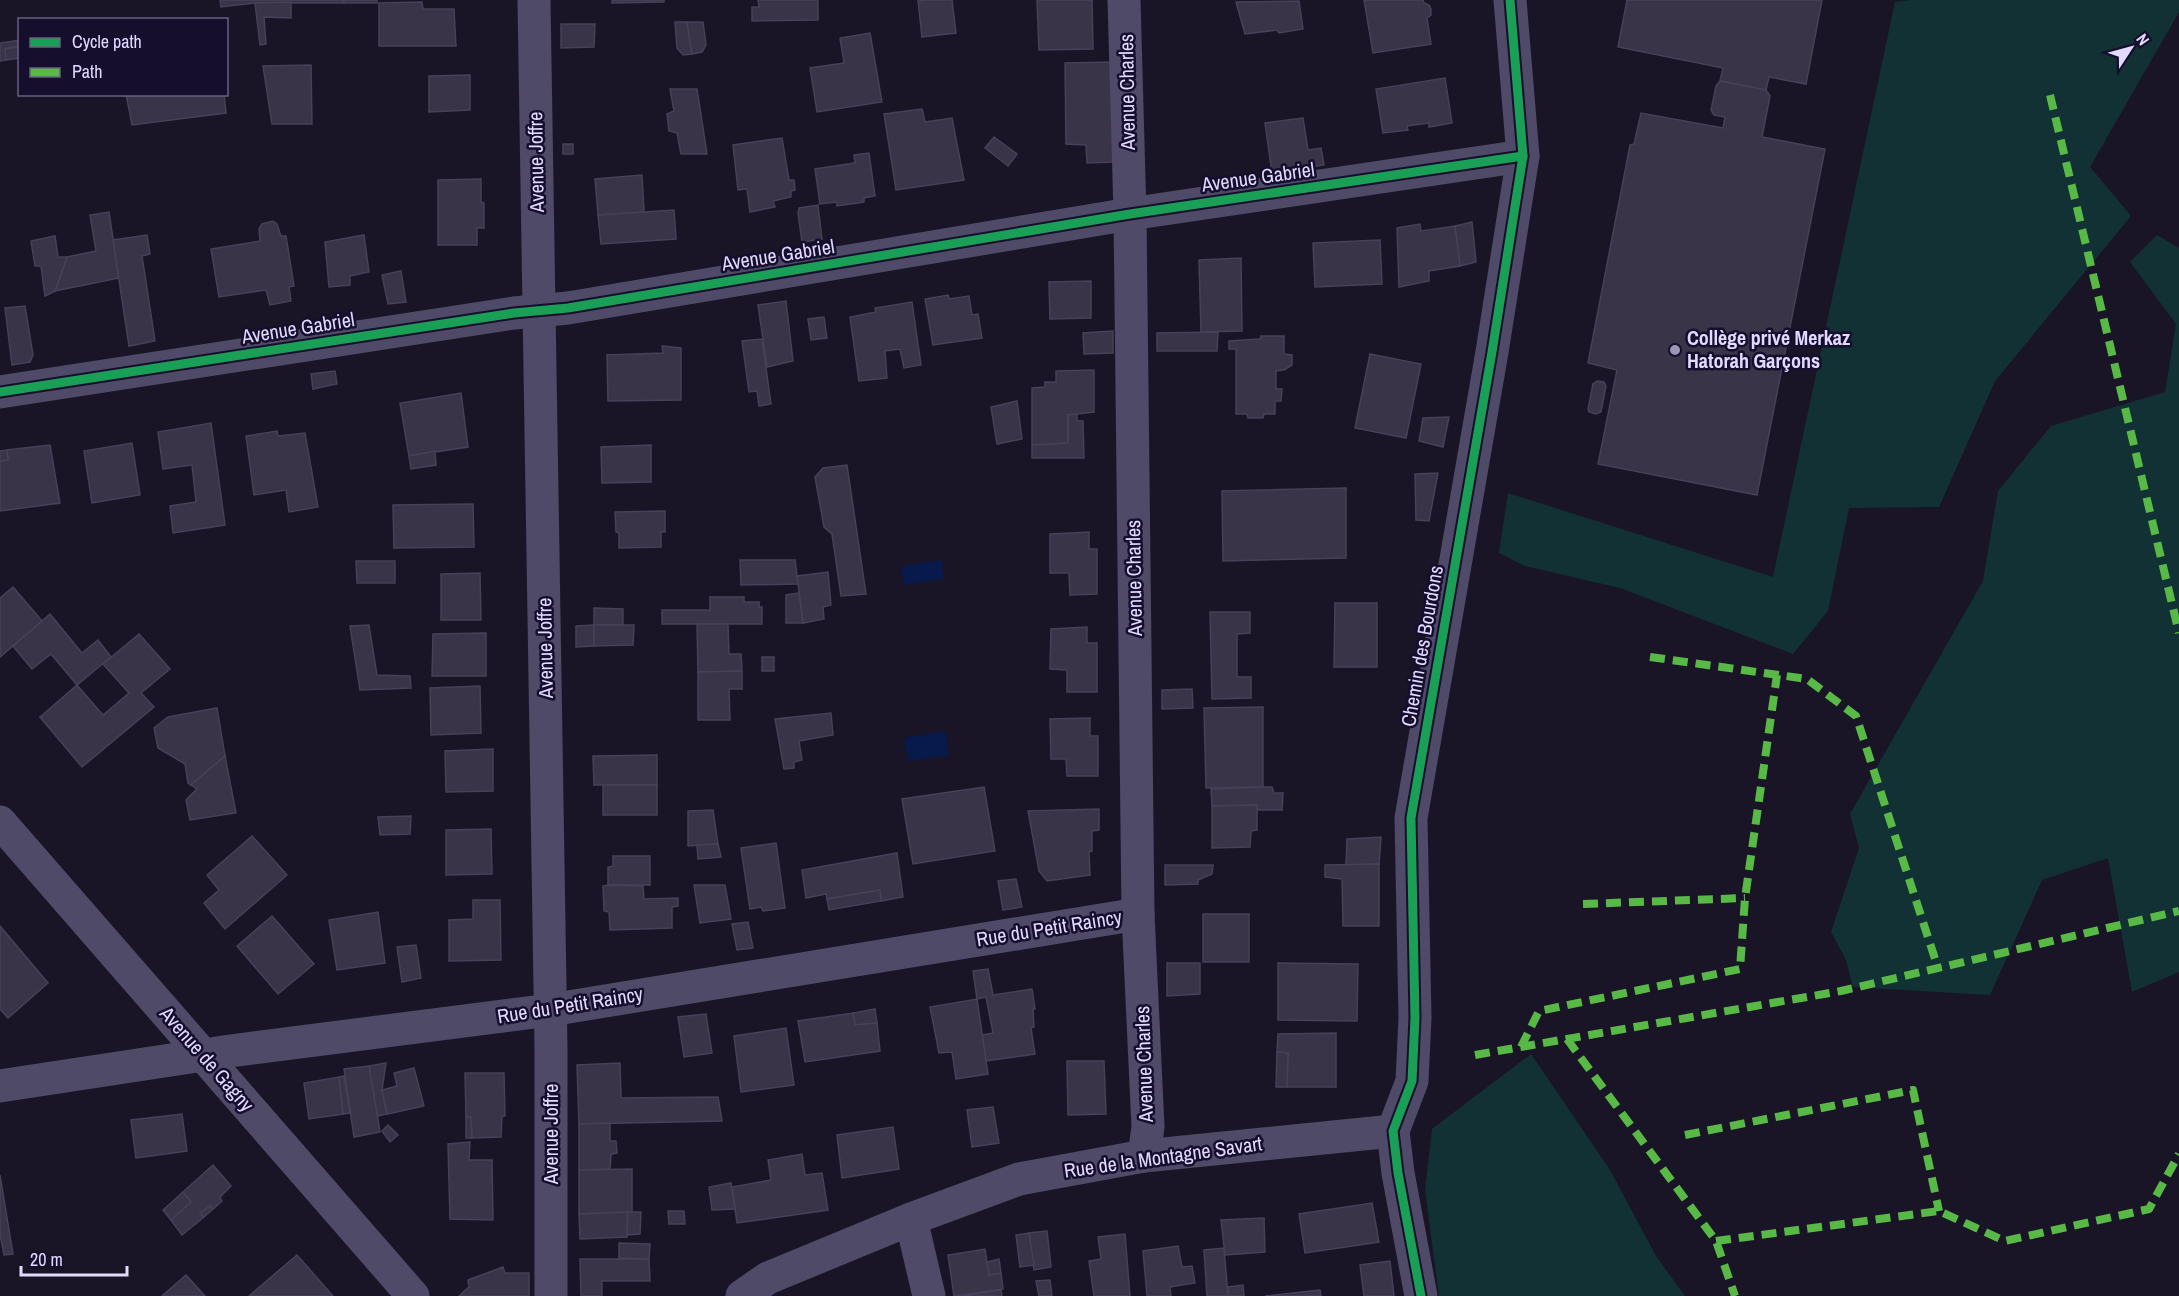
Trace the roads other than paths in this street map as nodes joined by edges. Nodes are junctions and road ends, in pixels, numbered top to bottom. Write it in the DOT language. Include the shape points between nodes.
graph roads {
  1 [pos="534,0"];
  2 [pos="1124,0"];
  3 [pos="1510,0"];
  4 [pos="1524,156"];
  5 [pos="1130,214"];
  6 [pos="538,312"];
  7 [pos="0,392"];
  8 [pos="0,822"];
  9 [pos="1138,914"];
  10 [pos="550,1010"];
  11 [pos="204,1055"];
  12 [pos="0,1086"];
  13 [pos="1393,1131"];
  14 [pos="1144,1156"];
  15 [pos="911,1219"];
  16 [pos="413,1296"];
  17 [pos="551,1296"];
  18 [pos="742,1296"];
  19 [pos="929,1296"];
  20 [pos="1421,1296"];
  1 -- 6 [label="street, Avenue Joffre"];
  2 -- 5 [label="street, Avenue Charles"];
  3 -- 4 [label="street, Chemin des Bourdons"];
  4 -- 5 [label="street, Avenue Gabriel"];
  4 -- 13 [label="street, Chemin des Bourdons" via="1411,818 1413,1082"];
  5 -- 6 [label="street, Avenue Gabriel"];
  5 -- 9 [label="street, Avenue Charles"];
  6 -- 7 [label="street, Avenue Gabriel"];
  6 -- 10 [label="street, Avenue Joffre"];
  8 -- 11 [label="street, Avenue de Gagny"];
  9 -- 10 [label="street, Rue du Petit Raincy"];
  9 -- 14 [label="street, Avenue Charles" via="1148,1127"];
  10 -- 11 [label="street, Rue du Petit Raincy"];
  10 -- 17 [label="street, Avenue Joffre"];
  11 -- 12 [label="street, Rue du Petit Raincy"];
  11 -- 16 [label="street, Avenue de Gagny"];
  13 -- 14 [label="street, Rue de la Montagne Savart"];
  13 -- 20 [label="street"];
  14 -- 15 [label="street, Rue de la Montagne Savart" via="1019,1179"];
  15 -- 18 [label="street, Rue de la Montagne Savart" via="768,1278"];
  15 -- 19 [label="street"];
}
